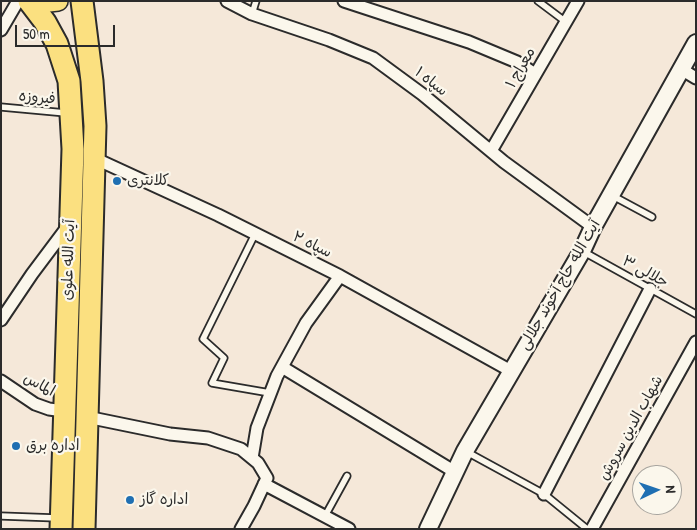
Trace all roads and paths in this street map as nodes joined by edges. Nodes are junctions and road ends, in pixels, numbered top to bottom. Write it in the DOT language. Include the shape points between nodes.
graph roads {
  1 [pos="18,1"];
  2 [pos="30,1"];
  3 [pos="58,1"];
  4 [pos="82,1"];
  5 [pos="227,1"];
  6 [pos="256,1"];
  7 [pos="344,1"];
  8 [pos="538,1"];
  9 [pos="578,1"];
  10 [pos="252,14"];
  11 [pos="566,22"];
  12 [pos="1,30"];
  13 [pos="696,43"];
  14 [pos="681,69"];
  15 [pos="535,74"];
  16 [pos="696,78"];
  17 [pos="1,107"];
  18 [pos="70,114"];
  19 [pos="491,151"];
  20 [pos="94,158"];
  21 [pos="612,195"];
  22 [pos="652,217"];
  23 [pos="70,224"];
  24 [pos="593,228"];
  25 [pos="255,234"];
  26 [pos="582,251"];
  27 [pos="340,276"];
  28 [pos="650,290"];
  29 [pos="696,314"];
  30 [pos="1,320"];
  31 [pos="696,342"];
  32 [pos="282,367"];
  33 [pos="512,371"];
  34 [pos="1,381"];
  35 [pos="270,393"];
  36 [pos="64,411"];
  37 [pos="88,417"];
  38 [pos="465,451"];
  39 [pos="252,458"];
  40 [pos="455,472"];
  41 [pos="347,476"];
  42 [pos="264,484"];
  43 [pos="544,494"];
  44 [pos="1,516"];
  45 [pos="325,516"];
  46 [pos="61,523"];
  47 [pos="347,528"];
  48 [pos="84,529"];
  49 [pos="241,529"];
  50 [pos="428,529"];
  51 [pos="588,529"];
  52 [pos="592,529"];
  1 -- 12 [label="street"];
  2 -- 3 [label="main road" via="40,4"];
  2 -- 18 [label="highway, آیت الله علوی" via="57,44 68,81"];
  4 -- 20 [label="highway, آیت الله علوی" via="92,81"];
  5 -- 10 [label="street, سپاه ۱"];
  6 -- 10 [label="lane"];
  7 -- 15 [label="street" via="469,42 517,62"];
  8 -- 11 [label="lane"];
  9 -- 11 [label="street, معراج ۱"];
  10 -- 19 [label="street, سپاه ۱" via="372,58"];
  11 -- 15 [label="street, معراج ۱"];
  13 -- 14 [label="street, آیت الله حاج آخوند جلالی"];
  14 -- 16 [label="street"];
  14 -- 21 [label="street, آیت الله حاج آخوند جلالی"];
  15 -- 19 [label="street, معراج ۱"];
  17 -- 18 [label="lane, فیروزه"];
  18 -- 23 [label="highway, آیت الله علوی"];
  19 -- 24 [label="street, سپاه ۱"];
  20 -- 25 [label="street, سپاه ۲"];
  20 -- 37 [label="highway, آیت الله علوی"];
  21 -- 22 [label="lane"];
  21 -- 24 [label="street, آیت الله حاج آخوند جلالی"];
  23 -- 30 [label="street"];
  23 -- 36 [label="highway, آیت الله علوی"];
  24 -- 26 [label="street, آیت الله حاج آخوند جلالی"];
  25 -- 27 [label="street, سپاه ۲"];
  25 -- 35 [label="lane" via="203,339 224,358 212,384"];
  26 -- 28 [label="lane, جلالی ۳"];
  26 -- 33 [label="street, آیت الله حاج آخوند جلالی"];
  27 -- 32 [label="street" via="306,323"];
  27 -- 33 [label="street, سپاه ۲"];
  28 -- 29 [label="lane, جلالی ۳"];
  28 -- 43 [label="street"];
  31 -- 52 [label="street, شهاب الدین سروش"];
  32 -- 35 [label="street"];
  32 -- 40 [label="street"];
  33 -- 38 [label="street, آیت الله حاج آخوند جلالی"];
  34 -- 36 [label="street, الماس" via="35,404"];
  35 -- 39 [label="street" via="257,428"];
  36 -- 46 [label="highway, آیت الله علوی"];
  37 -- 39 [label="street" via="170,434 208,438 241,449"];
  37 -- 48 [label="highway, آیت الله علوی"];
  38 -- 40 [label="street, آیت الله حاج آخوند جلالی"];
  38 -- 43 [label="lane"];
  39 -- 42 [label="street" via="267,478"];
  40 -- 50 [label="street, آیت الله حاج آخوند جلالی"];
  41 -- 45 [label="lane"];
  42 -- 45 [label="street"];
  42 -- 49 [label="street"];
  43 -- 51 [label="lane"];
  44 -- 46 [label="lane"];
  45 -- 47 [label="street"];
}
